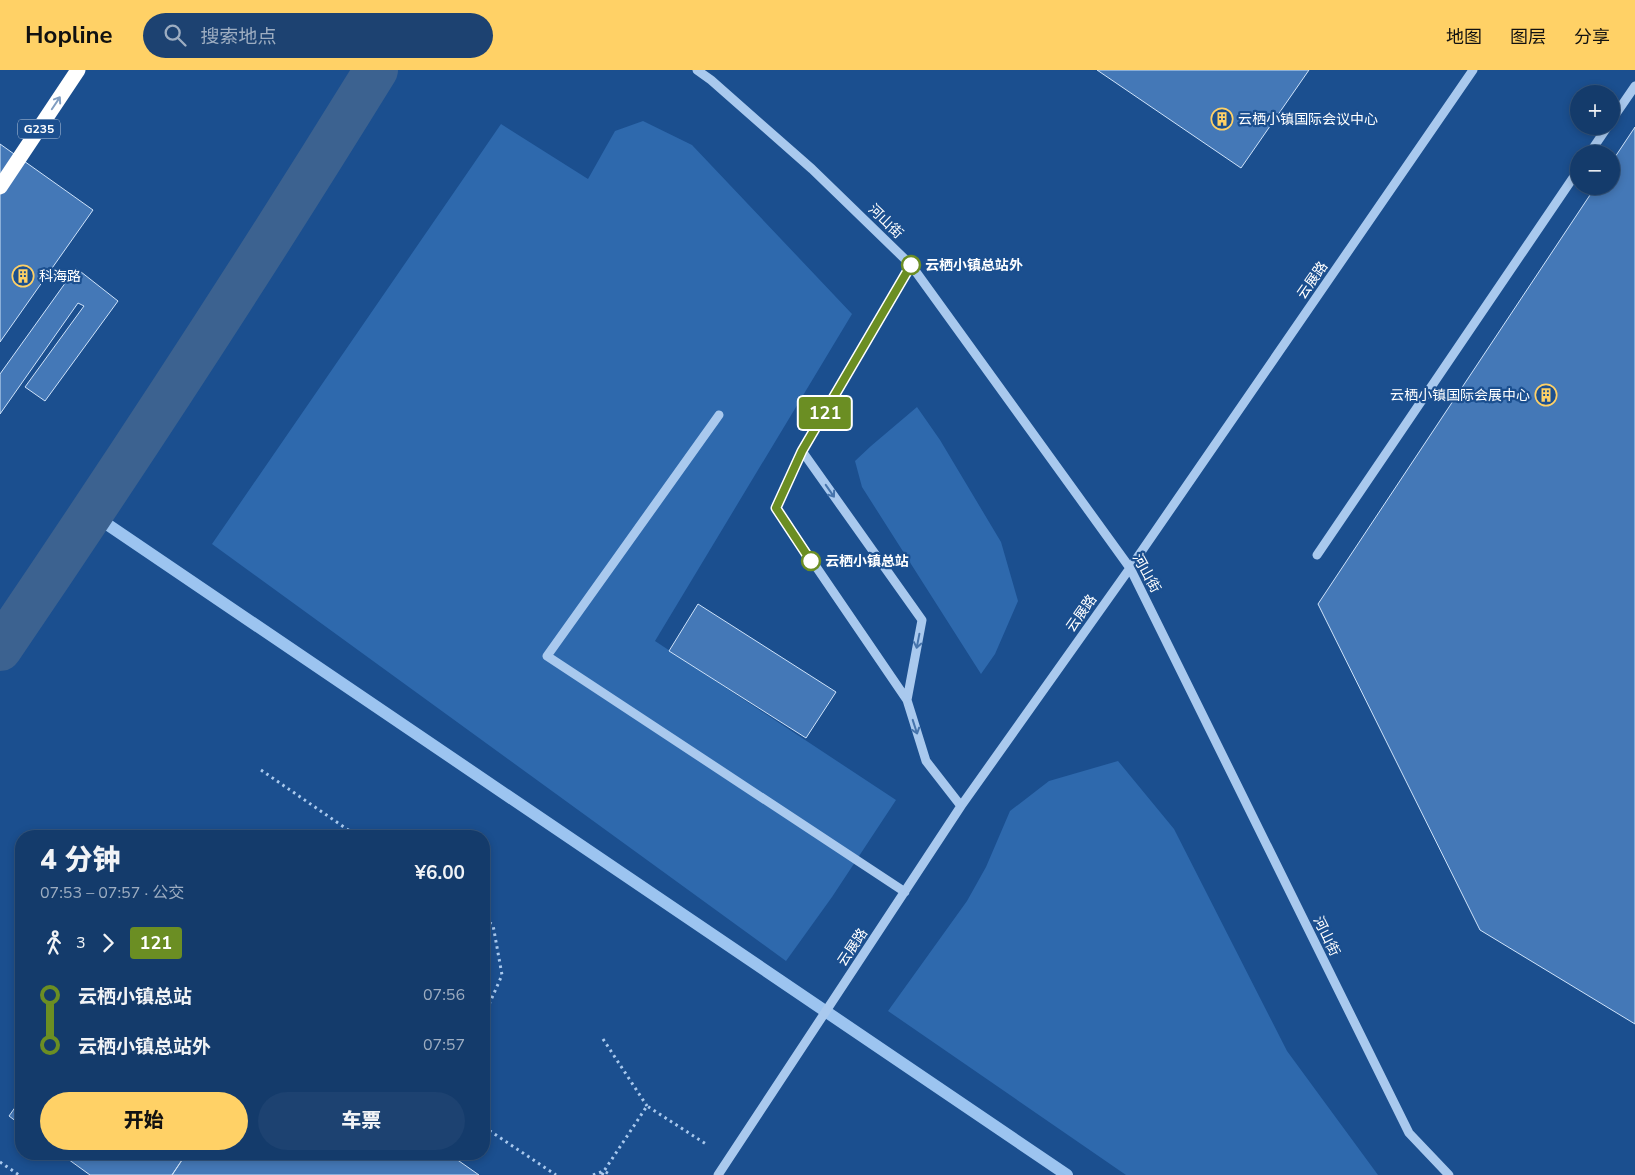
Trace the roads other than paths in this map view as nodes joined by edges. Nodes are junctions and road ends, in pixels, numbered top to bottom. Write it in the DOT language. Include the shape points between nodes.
graph roads {
  1 [pos="78,70"];
  2 [pos="698,70"];
  3 [pos="1472,70"];
  4 [pos="1635,86"];
  5 [pos="1620,108"];
  6 [pos="1570,182"];
  7 [pos="0,187"];
  8 [pos="911,265"];
  9 [pos="719,415"];
  10 [pos="802,451"];
  11 [pos="1317,555"];
  12 [pos="1130,568"];
  13 [pos="907,700"];
  14 [pos="961,806"];
  15 [pos="905,892"];
  16 [pos="718,1175"];
  17 [pos="1449,1175"];
  7 -- 1 [label="highway, G235, one-way"];
  2 -- 8 [label="street, 河山街" via="812,169"];
  3 -- 12 [label="street, 云展路"];
  4 -- 5 [label="street"];
  6 -- 11 [label="street"];
  8 -- 10 [label="street"];
  8 -- 12 [label="street, 河山街"];
  9 -- 15 [label="street" via="547,656"];
  10 -- 13 [label="street, one-way" via="922,620"];
  10 -- 13 [label="street" via="776,508"];
  12 -- 14 [label="street, 云展路"];
  12 -- 17 [label="street, 河山街" via="1409,1132"];
  13 -- 14 [label="street, one-way" via="926,760"];
  14 -- 15 [label="street, 云展路"];
  15 -- 16 [label="street, 云展路"];
}
